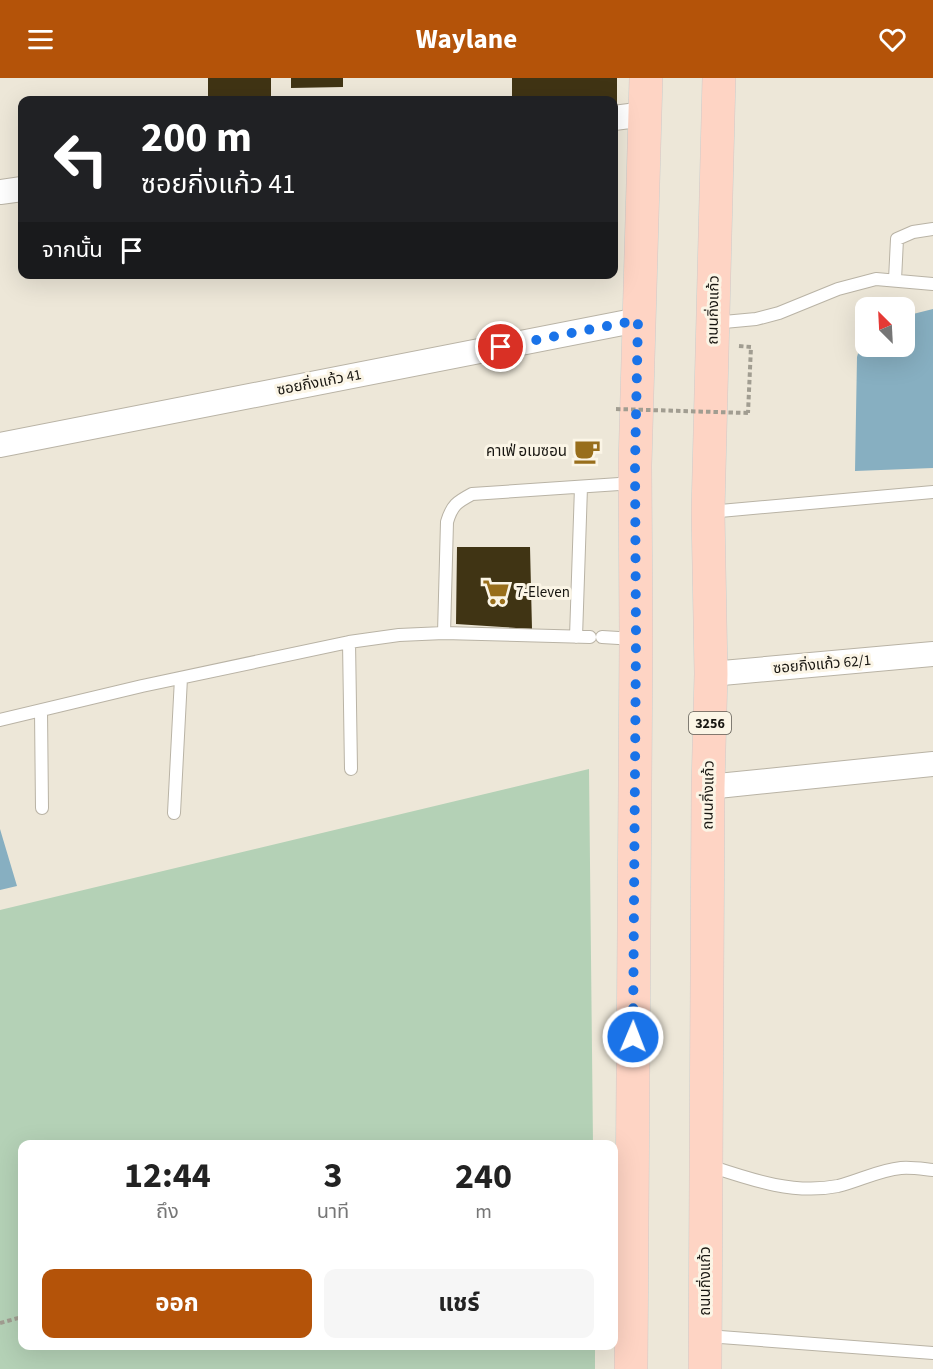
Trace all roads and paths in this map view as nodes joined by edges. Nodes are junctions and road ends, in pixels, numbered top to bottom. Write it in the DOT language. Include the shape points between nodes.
graph roads {
  1 [pos="646,78"];
  2 [pos="719,78"];
  3 [pos="629,116"];
  4 [pos="18,190"];
  5 [pos="0,192"];
  6 [pos="933,229"];
  7 [pos="895,280"];
  8 [pos="933,284"];
  9 [pos="638,320"];
  10 [pos="712,334"];
  11 [pos="616,409"];
  12 [pos="0,444"];
  13 [pos="635,483"];
  14 [pos="581,487"];
  15 [pos="933,492"];
  16 [pos="708,512"];
  17 [pos="444,633"];
  18 [pos="576,637"];
  19 [pos="636,639"];
  20 [pos="350,642"];
  21 [pos="933,654"];
  22 [pos="711,674"];
  23 [pos="181,678"];
  24 [pos="41,711"];
  25 [pos="0,720"];
  26 [pos="933,764"];
  27 [pos="351,769"];
  28 [pos="708,787"];
  29 [pos="42,808"];
  30 [pos="174,813"];
  31 [pos="706,1165"];
  32 [pos="933,1170"];
  33 [pos="18,1318"];
  34 [pos="0,1323"];
  35 [pos="705,1336"];
  36 [pos="933,1353"];
  37 [pos="631,1369"];
  38 [pos="705,1369"];
  1 -- 3 [label="main road"];
  2 -- 10 [label="main road, ถนนกิ่งแก้ว / 3256"];
  3 -- 9 [label="main road"];
  4 -- 5 [label="street"];
  6 -- 7 [label="lane" via="897,239"];
  7 -- 8 [label="lane"];
  7 -- 10 [label="lane" via="876,279 838,289"];
  9 -- 12 [label="street, ซอยกิ่งแก้ว 41"];
  9 -- 13 [label="main road"];
  10 -- 11 [label="path, bridge" via="751,347 748,413"];
  10 -- 16 [label="main road, ถนนกิ่งแก้ว / 3256"];
  13 -- 14 [label="lane"];
  13 -- 19 [label="main road"];
  14 -- 17 [label="lane" via="472,494 456,503 447,522"];
  14 -- 18 [label="lane"];
  15 -- 16 [label="lane"];
  16 -- 22 [label="main road, ถนนกิ่งแก้ว / 3256"];
  17 -- 18 [label="lane"];
  17 -- 20 [label="lane"];
  18 -- 19 [label="lane"];
  19 -- 37 [label="main road"];
  20 -- 23 [label="lane"];
  20 -- 27 [label="lane"];
  21 -- 22 [label="street, ซอยกิ่งแก้ว 62/1"];
  22 -- 28 [label="main road, ถนนกิ่งแก้ว / 3256"];
  23 -- 24 [label="lane"];
  23 -- 30 [label="lane"];
  24 -- 25 [label="lane"];
  24 -- 29 [label="lane"];
  26 -- 28 [label="street"];
  28 -- 31 [label="main road, ถนนกิ่งแก้ว / 3256"];
  31 -- 32 [label="lane" via="754,1181 808,1189 838,1186 901,1168"];
  31 -- 35 [label="main road, ถนนกิ่งแก้ว / 3256"];
  33 -- 34 [label="path"];
  35 -- 36 [label="lane"];
  35 -- 38 [label="main road, ถนนกิ่งแก้ว / 3256"];
}
